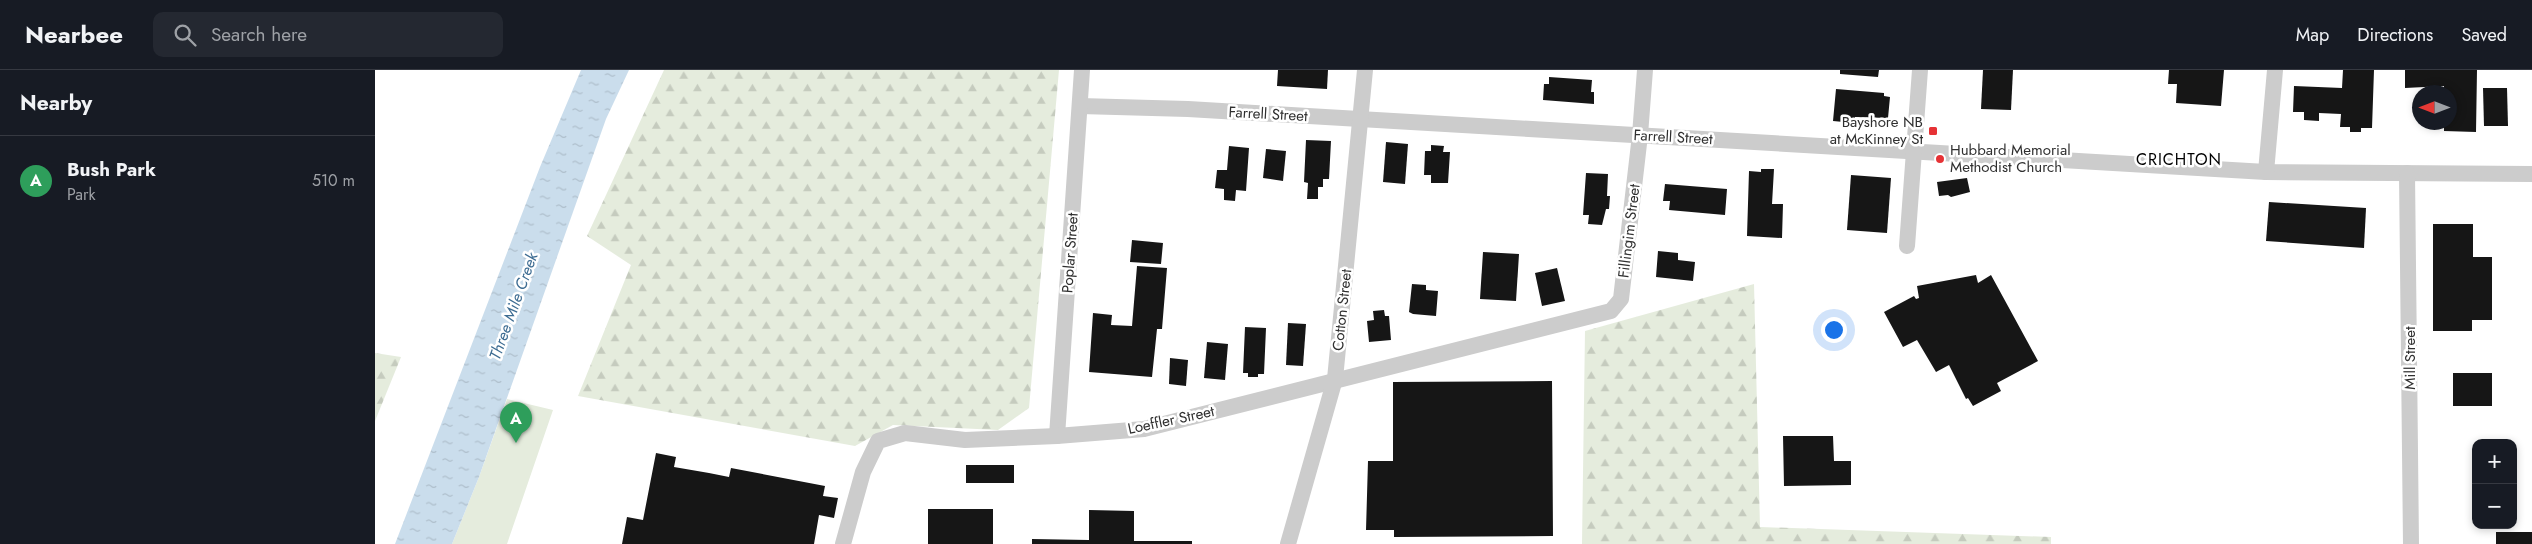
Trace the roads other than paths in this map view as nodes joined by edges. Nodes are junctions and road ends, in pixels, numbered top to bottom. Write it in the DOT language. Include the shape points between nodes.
graph roads {
  1 [pos="1083,70"];
  2 [pos="1365,70"];
  3 [pos="1645,70"];
  4 [pos="1920,70"];
  5 [pos="2275,70"];
  6 [pos="1080,106"];
  7 [pos="1361,119"];
  8 [pos="1640,135"];
  9 [pos="1914,151"];
  10 [pos="2265,172"];
  11 [pos="2407,173"];
  12 [pos="2532,174"];
  13 [pos="1907,246"];
  14 [pos="1535,330"];
  15 [pos="1335,379"];
  16 [pos="1057,436"];
  17 [pos="843,544"];
  18 [pos="1288,544"];
  19 [pos="2411,544"];
  1 -- 6 [label="street, Poplar Street"];
  2 -- 7 [label="street, Cotton Street"];
  3 -- 8 [label="street, Fillingim Street"];
  4 -- 9 [label="street"];
  5 -- 10 [label="street"];
  6 -- 7 [label="street, Farrell Street"];
  6 -- 16 [label="street, Poplar Street"];
  7 -- 8 [label="street, Farrell Street"];
  7 -- 15 [label="street, Cotton Street"];
  8 -- 9 [label="street, Farrell Street"];
  8 -- 14 [label="street, Fillingim Street" via="1621,299 1611,311"];
  9 -- 10 [label="street, Farrell Street"];
  9 -- 13 [label="street"];
  10 -- 11 [label="street, Farrell Street"];
  11 -- 12 [label="street, Farrell Street"];
  11 -- 19 [label="street, Mill Street"];
  14 -- 15 [label="street, Loeffler Street"];
  15 -- 16 [label="street, Loeffler Street" via="1144,429"];
  15 -- 18 [label="street, Cotton Street"];
  16 -- 17 [label="street, Loeffler Street" via="965,440 905,433 878,441 863,472"];
}
